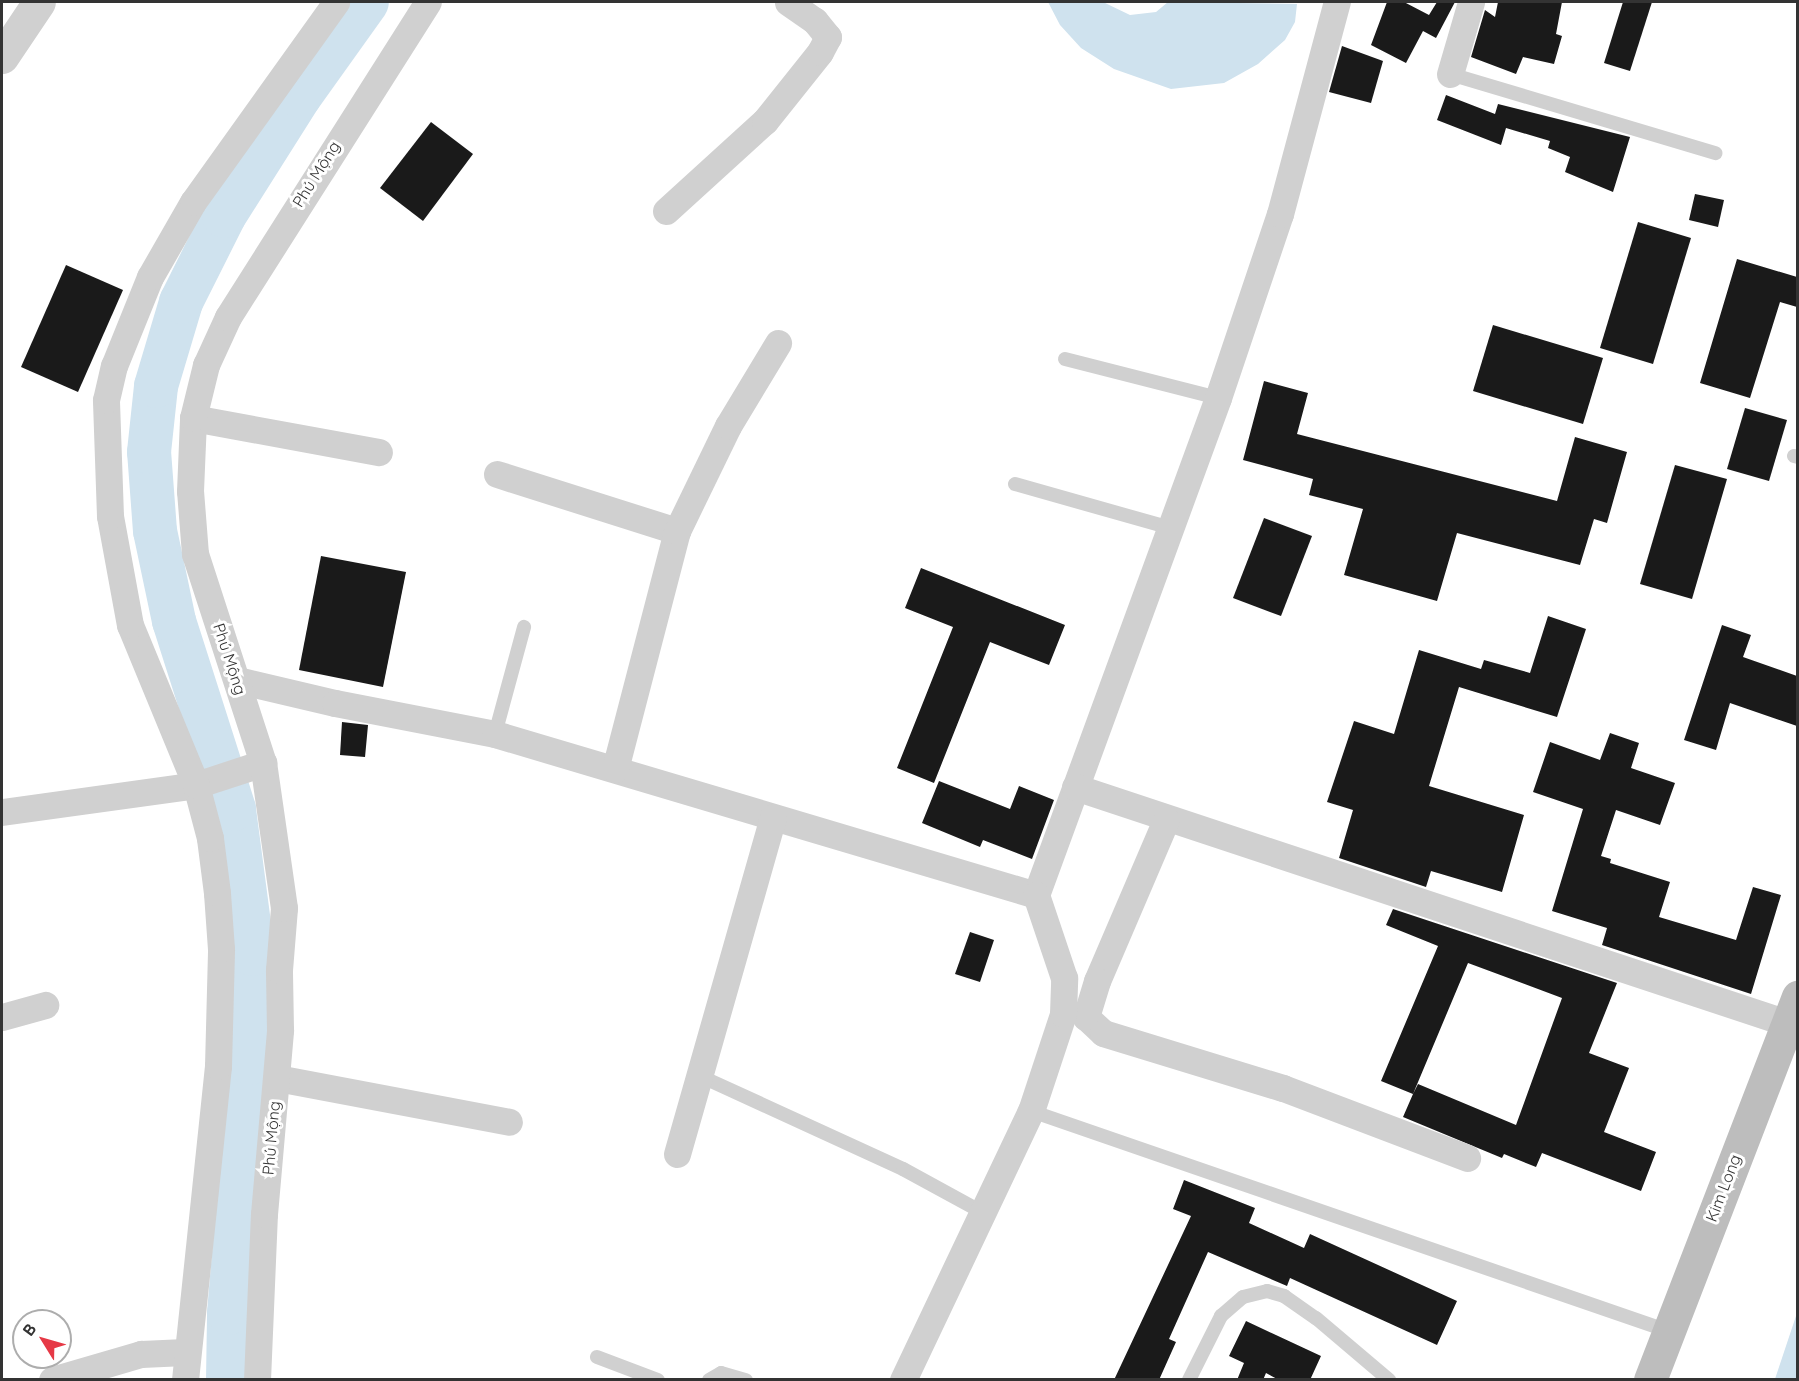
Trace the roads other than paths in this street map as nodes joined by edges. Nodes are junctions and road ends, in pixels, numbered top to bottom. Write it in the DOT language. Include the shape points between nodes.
graph roads {
  1 [pos="39,2"];
  2 [pos="336,2"];
  3 [pos="428,2"];
  4 [pos="789,2"];
  5 [pos="1336,2"];
  6 [pos="1471,2"];
  7 [pos="2,57"];
  8 [pos="1450,74"];
  9 [pos="1715,153"];
  10 [pos="666,211"];
  11 [pos="778,343"];
  12 [pos="1065,358"];
  13 [pos="1218,398"];
  14 [pos="193,418"];
  15 [pos="379,452"];
  16 [pos="497,474"];
  17 [pos="1015,484"];
  18 [pos="1170,528"];
  19 [pos="677,531"];
  20 [pos="524,627"];
  21 [pos="237,680"];
  22 [pos="495,734"];
  23 [pos="253,766"];
  24 [pos="615,769"];
  25 [pos="203,783"];
  26 [pos="1075,787"];
  27 [pos="2,812"];
  28 [pos="773,817"];
  29 [pos="1166,820"];
  30 [pos="1036,895"];
  31 [pos="45,1005"];
  32 [pos="1792,1010"];
  33 [pos="2,1017"];
  34 [pos="700,1076"];
  35 [pos="277,1077"];
  36 [pos="1030,1111"];
  37 [pos="509,1122"];
  38 [pos="678,1154"];
  39 [pos="1467,1158"];
  40 [pos="982,1212"];
  41 [pos="1668,1331"];
  42 [pos="185,1352"];
  43 [pos="597,1357"];
  44 [pos="52,1380"];
  45 [pos="185,1380"];
  46 [pos="257,1380"];
  47 [pos="658,1380"];
  48 [pos="709,1380"];
  49 [pos="746,1380"];
  50 [pos="903,1380"];
  51 [pos="1189,1380"];
  52 [pos="1389,1380"];
  53 [pos="1650,1380"];
  1 -- 7 [label="street"];
  2 -- 25 [label="street" via="193,202 150,277 114,366 105,400 110,516 130,625"];
  3 -- 14 [label="street, Phú Mộng" via="228,317 206,365"];
  4 -- 10 [label="street" via="815,21 828,37 820,52 765,121"];
  5 -- 13 [label="street" via="1280,214"];
  6 -- 8 [label="street"];
  8 -- 9 [label="lane"];
  11 -- 19 [label="street" via="728,426"];
  12 -- 13 [label="lane"];
  13 -- 18 [label="street"];
  14 -- 15 [label="street"];
  14 -- 21 [label="street, Phú Mộng" via="190,491 195,554"];
  16 -- 19 [label="street"];
  17 -- 18 [label="lane"];
  18 -- 26 [label="street"];
  19 -- 24 [label="street"];
  20 -- 22 [label="lane"];
  21 -- 22 [label="street"];
  21 -- 23 [label="street, Phú Mộng"];
  22 -- 24 [label="street"];
  23 -- 25 [label="street"];
  23 -- 35 [label="street, Phú Mộng" via="284,908"];
  24 -- 28 [label="street"];
  25 -- 27 [label="street"];
  25 -- 42 [label="street" via="221,949 215,1102"];
  26 -- 29 [label="street"];
  26 -- 30 [label="street"];
  28 -- 30 [label="street"];
  28 -- 34 [label="street"];
  29 -- 32 [label="street"];
  29 -- 39 [label="street" via="1097,981 1086,1017 1103,1033 1283,1088"];
  30 -- 36 [label="street" via="1060,960 1065,994 1063,1014"];
  31 -- 33 [label="street"];
  32 -- 41 [label="main road, Kim Long"];
  34 -- 38 [label="street"];
  34 -- 40 [label="lane" via="903,1169"];
  35 -- 37 [label="street"];
  35 -- 46 [label="street, Phú Mộng" via="264,1214"];
  36 -- 40 [label="street"];
  36 -- 41 [label="lane"];
  40 -- 50 [label="street"];
  41 -- 53 [label="main road, Kim Long"];
  42 -- 44 [label="street" via="141,1354"];
  42 -- 45 [label="street"];
  43 -- 47 [label="lane"];
  48 -- 49 [label="lane" via="721,1373"];
  51 -- 52 [label="lane" via="1221,1316 1243,1297 1267,1291 1284,1296 1316,1318"];
}
